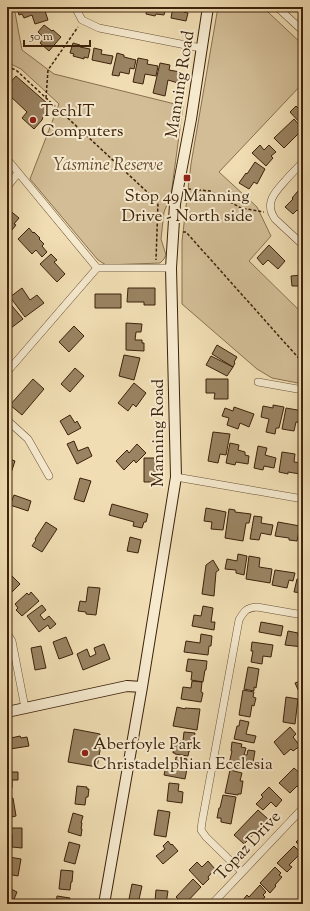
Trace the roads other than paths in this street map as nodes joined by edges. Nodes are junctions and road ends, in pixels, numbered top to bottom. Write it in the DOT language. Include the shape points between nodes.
graph roads {
  1 [pos="75,7"];
  2 [pos="208,7"];
  3 [pos="277,7"];
  4 [pos="303,31"];
  5 [pos="202,48"];
  6 [pos="7,159"];
  7 [pos="303,162"];
  8 [pos="18,173"];
  9 [pos="7,187"];
  10 [pos="303,245"];
  11 [pos="97,268"];
  12 [pos="171,268"];
  13 [pos="7,372"];
  14 [pos="258,382"];
  15 [pos="303,390"];
  16 [pos="7,420"];
  17 [pos="48,476"];
  18 [pos="176,477"];
  19 [pos="303,499"];
  20 [pos="303,615"];
  21 [pos="7,633"];
  22 [pos="142,687"];
  23 [pos="25,708"];
  24 [pos="7,712"];
  25 [pos="303,808"];
  26 [pos="242,872"];
  27 [pos="104,904"];
  28 [pos="212,904"];
  1 -- 5 [label="street" via="82,20 99,28"];
  2 -- 5 [label="street, Manning Road"];
  3 -- 4 [label="street"];
  5 -- 12 [label="street, Manning Road" via="175,204"];
  6 -- 8 [label="street"];
  7 -- 10 [label="street" via="276,190 270,206 275,219"];
  8 -- 9 [label="street"];
  8 -- 11 [label="street"];
  11 -- 12 [label="street"];
  11 -- 13 [label="street"];
  12 -- 18 [label="street, Manning Road"];
  14 -- 15 [label="street"];
  16 -- 17 [label="street" via="28,438"];
  18 -- 19 [label="street"];
  18 -- 22 [label="street, Manning Road"];
  20 -- 26 [label="street" via="257,607 243,612 239,620 201,830"];
  21 -- 23 [label="street" via="12,641"];
  22 -- 23 [label="street" via="127,686"];
  22 -- 27 [label="street, Manning Road"];
  23 -- 24 [label="street"];
  25 -- 26 [label="street, Topaz Drive"];
  26 -- 28 [label="street, Topaz Drive"];
}
